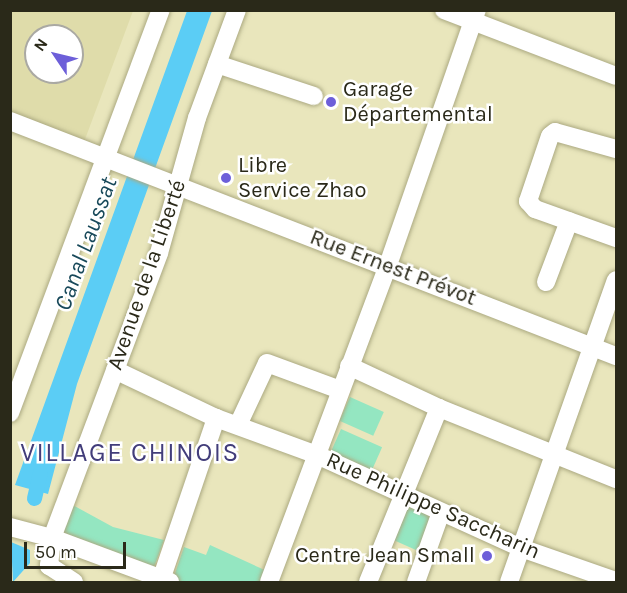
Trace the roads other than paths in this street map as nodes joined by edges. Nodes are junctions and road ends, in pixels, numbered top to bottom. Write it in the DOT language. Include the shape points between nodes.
graph roads {
  1 [pos="161,10"];
  2 [pos="237,10"];
  3 [pos="444,10"];
  4 [pos="476,16"];
  5 [pos="217,64"];
  6 [pos="616,76"];
  7 [pos="314,96"];
  8 [pos="10,121"];
  9 [pos="616,149"];
  10 [pos="112,162"];
  11 [pos="173,184"];
  12 [pos="569,221"];
  13 [pos="616,238"];
  14 [pos="388,265"];
  15 [pos="616,280"];
  16 [pos="546,282"];
  17 [pos="592,346"];
  18 [pos="616,356"];
  19 [pos="350,366"];
  20 [pos="115,369"];
  21 [pos="17,373"];
  22 [pos="340,390"];
  23 [pos="439,408"];
  24 [pos="10,413"];
  25 [pos="216,418"];
  26 [pos="238,425"];
  27 [pos="317,455"];
  28 [pos="554,455"];
  29 [pos="616,479"];
  30 [pos="404,495"];
  31 [pos="441,512"];
  32 [pos="10,527"];
  33 [pos="52,538"];
  34 [pos="521,548"];
  35 [pos="166,580"];
  36 [pos="616,581"];
  37 [pos="74,582"];
  38 [pos="269,582"];
  39 [pos="368,582"];
  40 [pos="416,582"];
  41 [pos="509,582"];
  1 -- 10 [label="street"];
  2 -- 5 [label="street, Avenue de la Liberté"];
  3 -- 4 [label="street"];
  4 -- 6 [label="street"];
  4 -- 14 [label="street"];
  5 -- 7 [label="street"];
  5 -- 11 [label="street, Avenue de la Liberté"];
  8 -- 10 [label="street, Rue Ernest Prévot"];
  9 -- 12 [label="street" via="560,131 550,136 528,201 535,209"];
  10 -- 11 [label="street, Rue Ernest Prévot"];
  10 -- 21 [label="street"];
  11 -- 14 [label="street, Rue Ernest Prévot"];
  11 -- 20 [label="street, Avenue de la Liberté" via="159,253"];
  12 -- 13 [label="street"];
  12 -- 16 [label="street"];
  14 -- 17 [label="street, Rue Ernest Prévot"];
  14 -- 19 [label="street"];
  15 -- 17 [label="street"];
  17 -- 18 [label="street, Rue Ernest Prévot"];
  17 -- 28 [label="street"];
  19 -- 22 [label="street"];
  19 -- 23 [label="street"];
  20 -- 25 [label="street, Rue Philippe Saccharin"];
  20 -- 33 [label="street, Avenue de la Liberté"];
  21 -- 24 [label="street"];
  22 -- 26 [label="street" via="267,363"];
  22 -- 27 [label="street"];
  23 -- 28 [label="street"];
  23 -- 30 [label="street"];
  25 -- 26 [label="street, Rue Philippe Saccharin"];
  25 -- 35 [label="street"];
  26 -- 27 [label="street, Rue Philippe Saccharin"];
  27 -- 30 [label="street, Rue Philippe Saccharin"];
  27 -- 38 [label="street"];
  28 -- 29 [label="street"];
  28 -- 34 [label="street"];
  30 -- 31 [label="street, Rue Philippe Saccharin"];
  30 -- 39 [label="street"];
  31 -- 34 [label="street, Rue Philippe Saccharin"];
  31 -- 40 [label="street"];
  32 -- 33 [label="street"];
  33 -- 35 [label="street"];
  33 -- 37 [label="street, Avenue de la Liberté" via="49,566"];
  34 -- 36 [label="street, Rue Philippe Saccharin"];
  34 -- 41 [label="street"];
}
